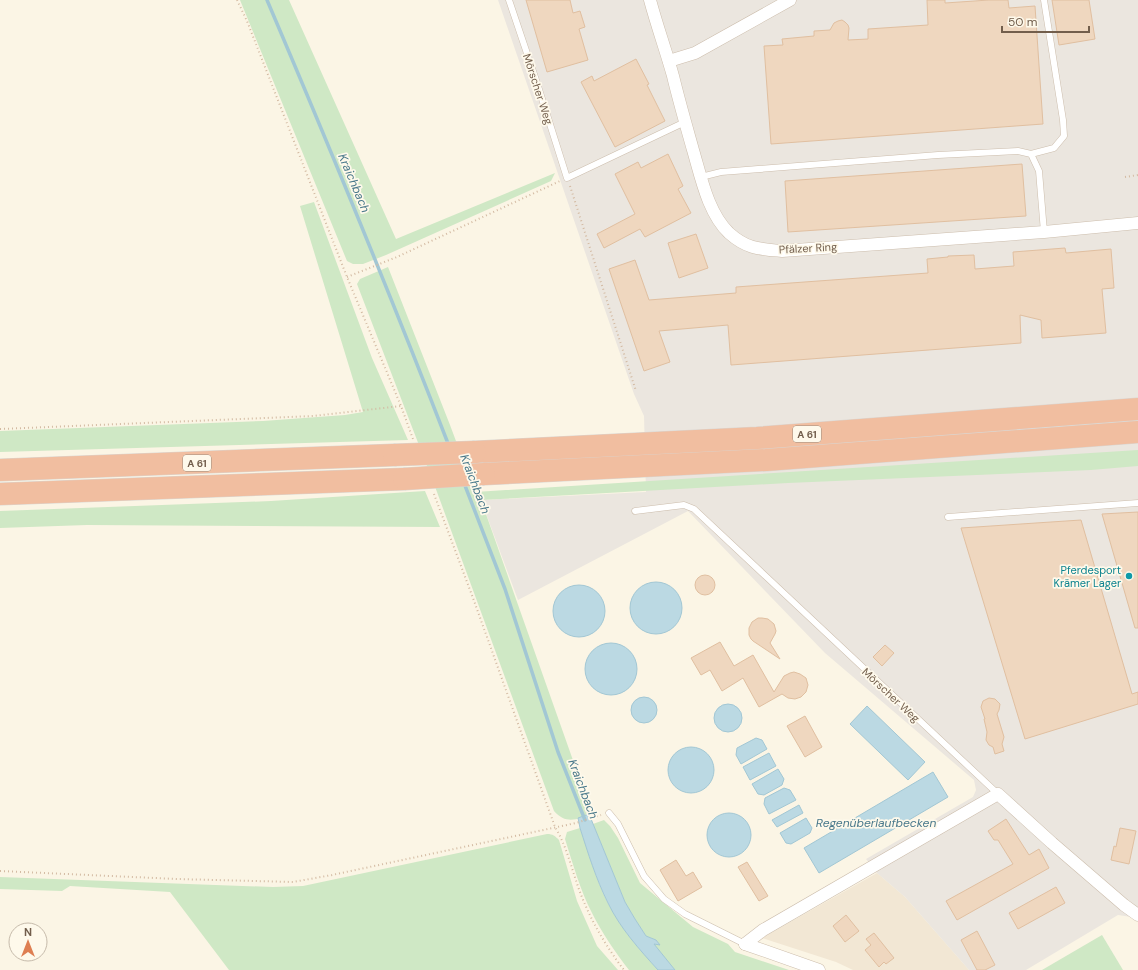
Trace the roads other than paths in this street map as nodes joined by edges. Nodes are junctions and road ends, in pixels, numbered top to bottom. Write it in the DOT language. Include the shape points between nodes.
graph roads {
  1 [pos="509,0"];
  2 [pos="650,0"];
  3 [pos="790,0"];
  4 [pos="1044,0"];
  5 [pos="669,61"];
  6 [pos="685,122"];
  7 [pos="1031,154"];
  8 [pos="701,177"];
  9 [pos="1138,223"];
  10 [pos="1044,232"];
  11 [pos="1138,409"];
  12 [pos="1138,432"];
  13 [pos="0,470"];
  14 [pos="0,494"];
  15 [pos="1138,503"];
  16 [pos="635,511"];
  17 [pos="948,517"];
  18 [pos="998,794"];
  19 [pos="609,813"];
  20 [pos="1138,915"];
  21 [pos="745,944"];
  22 [pos="819,970"];
  1 -- 6 [label="lane, Mörscher Weg" via="567,178"];
  2 -- 5 [label="street, Pfälzer Ring"];
  3 -- 5 [label="street" via="695,53"];
  4 -- 7 [label="lane" via="1064,136 1054,148"];
  5 -- 6 [label="street, Pfälzer Ring"];
  6 -- 8 [label="street, Pfälzer Ring"];
  7 -- 8 [label="lane" via="1018,150 938,155 721,172"];
  7 -- 10 [label="lane" via="1039,171"];
  8 -- 10 [label="street, Pfälzer Ring" via="718,220 729,233 746,245 760,250 782,251"];
  9 -- 10 [label="street, Pfälzer Ring"];
  11 -- 13 [label="highway, A 61, bridge" via="757,438 475,452"];
  12 -- 14 [label="highway, A 61, bridge" via="766,460 404,479"];
  15 -- 17 [label="lane"];
  16 -- 18 [label="lane, Mörscher Weg" via="684,505 694,509"];
  18 -- 20 [label="street, Mörscher Weg" via="1100,885"];
  18 -- 21 [label="street" via="763,930"];
  19 -- 21 [label="lane" via="618,824 644,876 664,899 685,914"];
  21 -- 22 [label="street"];
}
